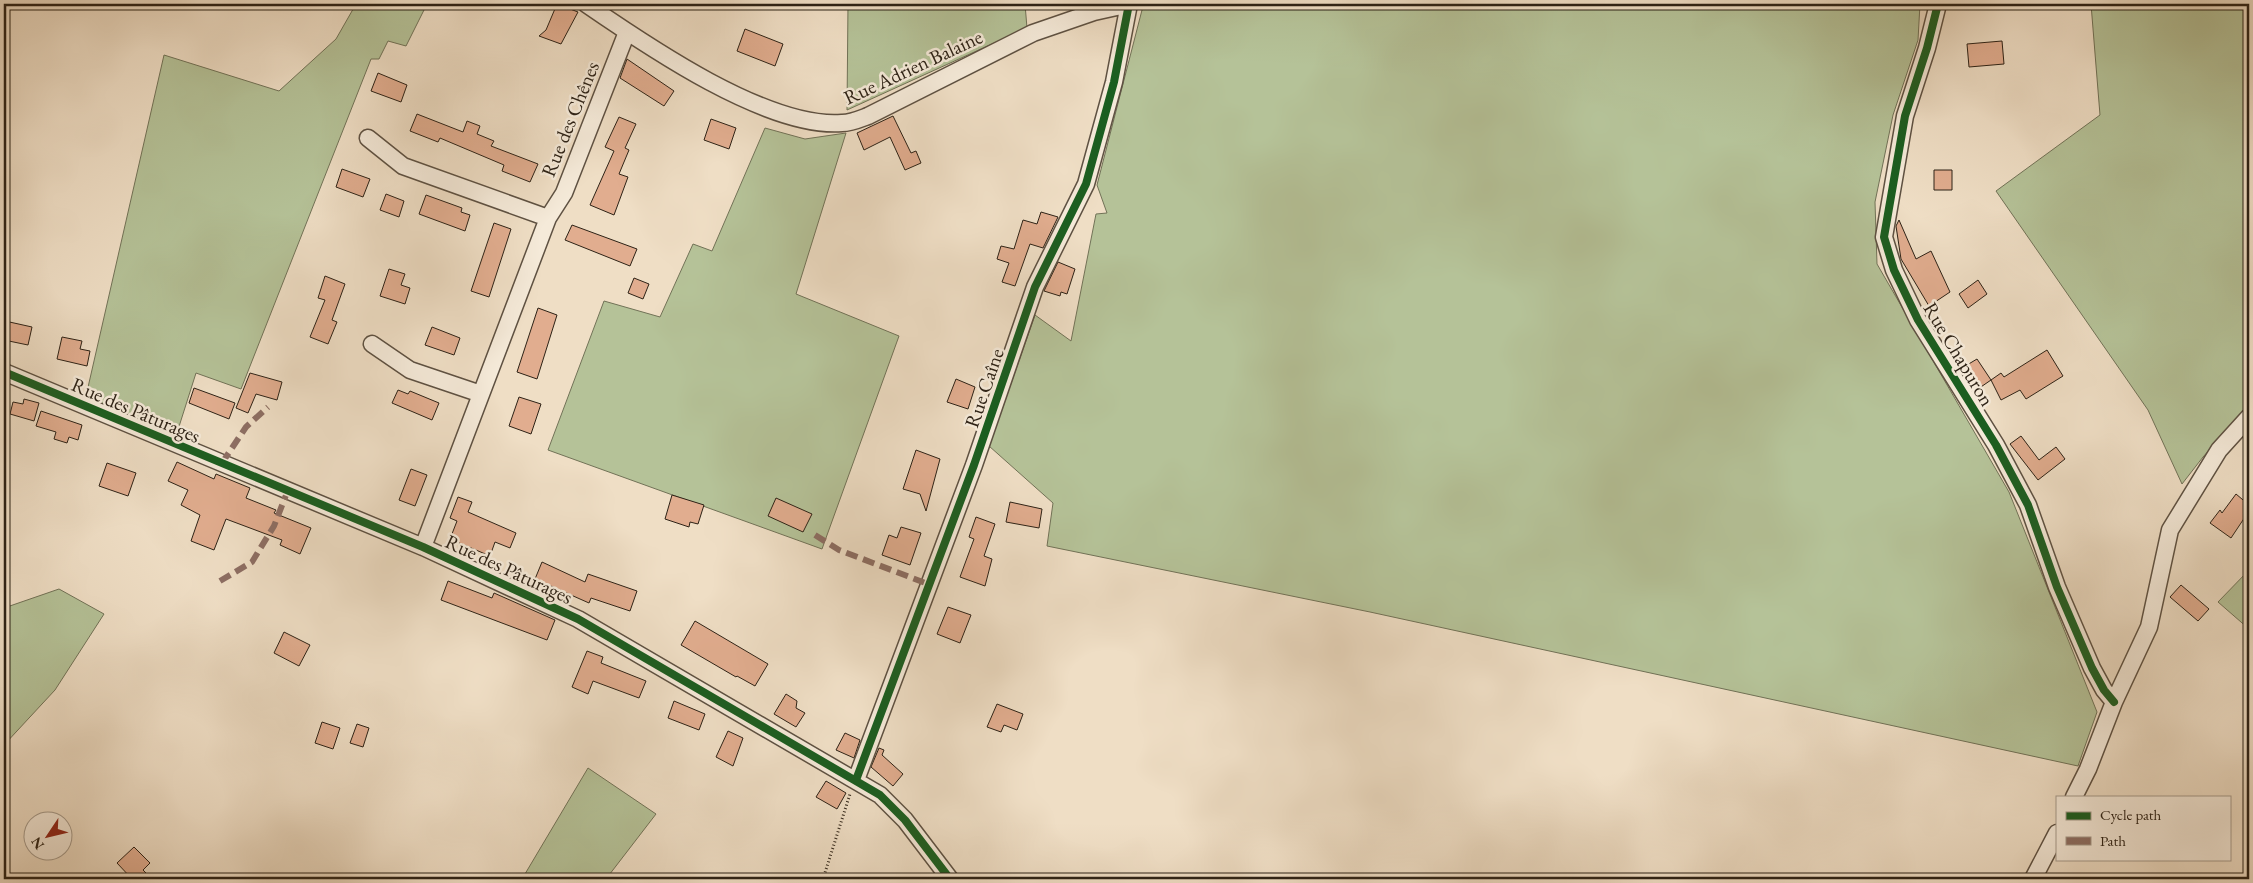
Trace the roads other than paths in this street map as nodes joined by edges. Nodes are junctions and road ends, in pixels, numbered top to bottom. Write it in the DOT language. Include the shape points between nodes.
graph roads {
  1 [pos="586,4"];
  2 [pos="1129,4"];
  3 [pos="1938,4"];
  4 [pos="627,32"];
  5 [pos="368,138"];
  6 [pos="548,218"];
  7 [pos="372,344"];
  8 [pos="4,372"];
  9 [pos="481,394"];
  10 [pos="2249,417"];
  11 [pos="423,547"];
  12 [pos="2114,702"];
  13 [pos="856,780"];
  14 [pos="2074,796"];
  15 [pos="2056,835"];
  16 [pos="950,879"];
  17 [pos="2033,879"];
  1 -- 4 [label="street, Rue Adrien Balaine"];
  2 -- 4 [label="street, Rue Adrien Balaine" via="1033,33 868,116 843,124 811,121 749,103"];
  2 -- 13 [label="street, Rue Caîne" via="1114,82 1086,184 1035,287 974,465"];
  3 -- 12 [label="street, Rue Chapuron" via="1905,116 1884,237 1894,270 1918,320 1996,445 2028,505 2084,650 2104,690"];
  4 -- 6 [label="street, Rue des Chênes" via="564,193"];
  5 -- 6 [label="street" via="402,166"];
  6 -- 9 [label="street, Rue des Chênes"];
  7 -- 9 [label="street" via="410,370"];
  8 -- 11 [label="street, Rue des Pâturages"];
  9 -- 11 [label="street, Rue des Chênes"];
  10 -- 12 [label="street" via="2219,450 2170,530 2149,627"];
  11 -- 13 [label="street, Rue des Pâturages" via="578,619"];
  12 -- 14 [label="street"];
  13 -- 16 [label="street, Rue des Pâturages" via="880,795 905,820"];
  15 -- 17 [label="street"];
}
